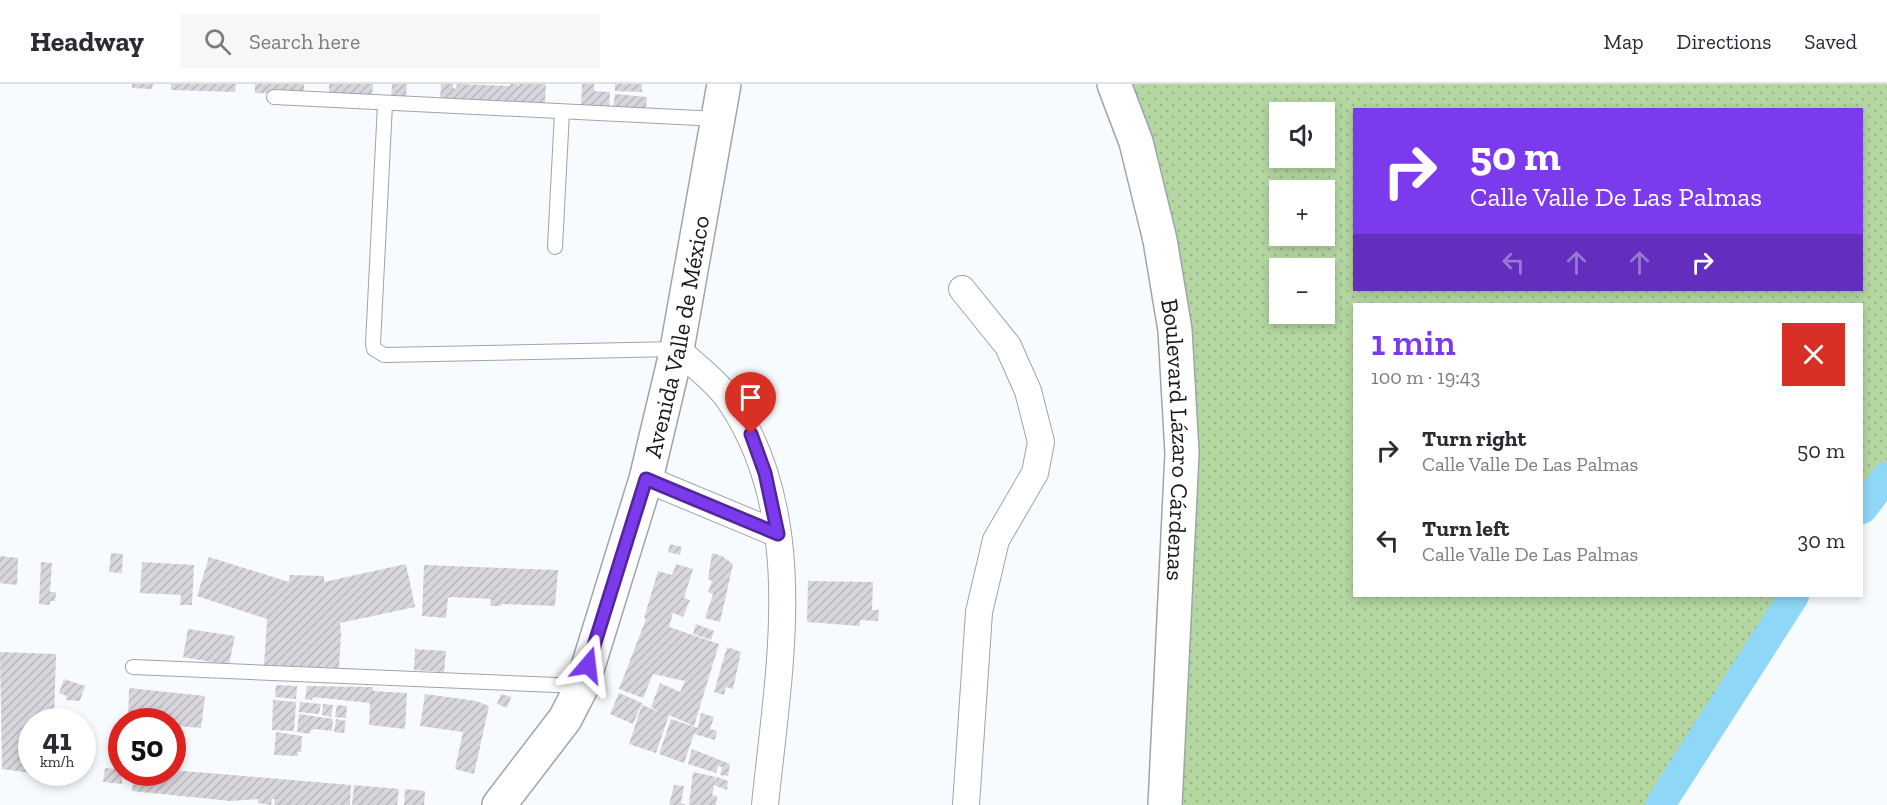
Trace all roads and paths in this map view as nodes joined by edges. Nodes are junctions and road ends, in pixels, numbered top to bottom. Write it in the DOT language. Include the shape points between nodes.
graph roads {
  1 [pos="724,84"];
  2 [pos="1114,84"];
  3 [pos="274,97"];
  4 [pos="385,104"];
  5 [pos="562,112"];
  6 [pos="718,119"];
  7 [pos="555,247"];
  8 [pos="962,289"];
  9 [pos="677,349"];
  10 [pos="646,479"];
  11 [pos="778,534"];
  12 [pos="134,667"];
  13 [pos="582,686"];
  14 [pos="499,805"];
  15 [pos="765,805"];
  16 [pos="966,805"];
  17 [pos="1166,805"];
  1 -- 6 [label="main road, Avenida Valle de México"];
  2 -- 17 [label="main road, Boulevard Lázaro Cárdenas" via="1136,142 1160,240 1175,330 1182,453"];
  3 -- 4 [label="lane"];
  4 -- 5 [label="lane"];
  4 -- 9 [label="lane" via="373,344 378,352 384,355"];
  5 -- 6 [label="lane"];
  5 -- 7 [label="lane"];
  6 -- 9 [label="main road, Avenida Valle de México"];
  8 -- 16 [label="street" via="1008,346 1028,390 1041,442 1035,473 996,540 979,612"];
  9 -- 10 [label="main road, Avenida Valle de México"];
  9 -- 11 [label="street" via="731,401 751,434 765,473"];
  10 -- 11 [label="street"];
  10 -- 13 [label="main road, Avenida Valle de México"];
  11 -- 15 [label="street" via="783,596"];
  12 -- 13 [label="lane"];
  13 -- 14 [label="main road, Avenida Valle de México" via="565,718"];
}
